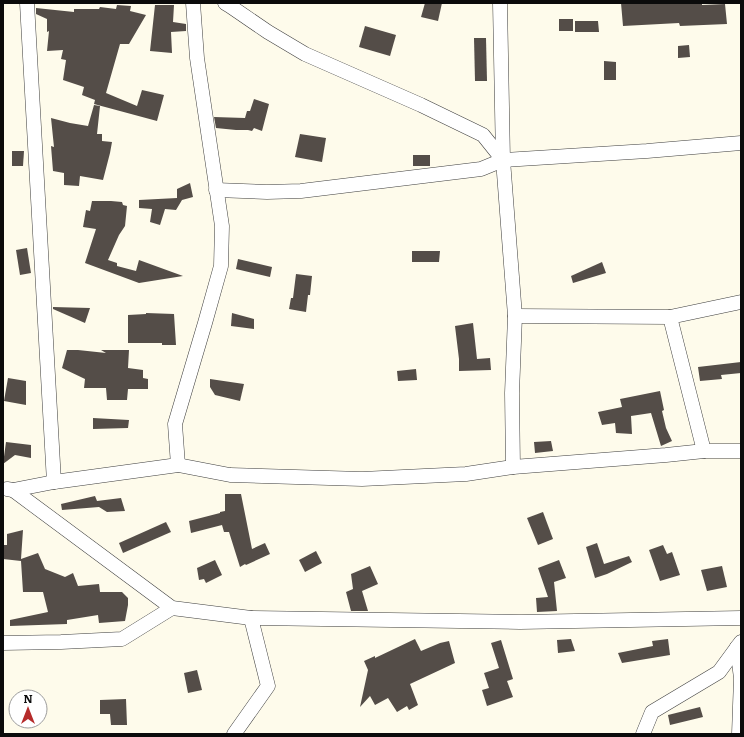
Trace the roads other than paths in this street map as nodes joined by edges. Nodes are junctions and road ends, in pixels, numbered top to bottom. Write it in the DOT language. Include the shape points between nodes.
graph roads {
  1 [pos="27,3"];
  2 [pos="193,3"];
  3 [pos="225,3"];
  4 [pos="500,3"];
  5 [pos="741,143"];
  6 [pos="503,160"];
  7 [pos="216,190"];
  8 [pos="741,302"];
  9 [pos="515,316"];
  10 [pos="670,318"];
  11 [pos="704,451"];
  12 [pos="741,451"];
  13 [pos="178,465"];
  14 [pos="513,467"];
  15 [pos="54,482"];
  16 [pos="8,489"];
  17 [pos="172,608"];
  18 [pos="251,618"];
  19 [pos="741,618"];
  20 [pos="3,643"];
  21 [pos="739,645"];
  22 [pos="234,734"];
  23 [pos="643,734"];
  24 [pos="739,734"];
  1 -- 15 [label="street"];
  2 -- 7 [label="street" via="197,58"];
  3 -- 6 [label="street" via="305,54 483,135"];
  4 -- 6 [label="street"];
  5 -- 6 [label="street"];
  6 -- 7 [label="street" via="481,169 301,191"];
  6 -- 9 [label="street"];
  7 -- 13 [label="street" via="222,226 221,266 174,424"];
  8 -- 10 [label="street"];
  9 -- 10 [label="street"];
  9 -- 14 [label="street"];
  10 -- 11 [label="street"];
  11 -- 12 [label="street"];
  11 -- 14 [label="street"];
  13 -- 14 [label="street" via="230,475 362,479 466,474"];
  13 -- 15 [label="street"];
  15 -- 16 [label="street"];
  16 -- 17 [label="street"];
  17 -- 18 [label="street"];
  17 -- 20 [label="street" via="122,639"];
  18 -- 19 [label="street" via="520,622"];
  18 -- 22 [label="street" via="268,686"];
  21 -- 23 [label="street" via="720,672 652,712"];
  21 -- 24 [label="street"];
}
